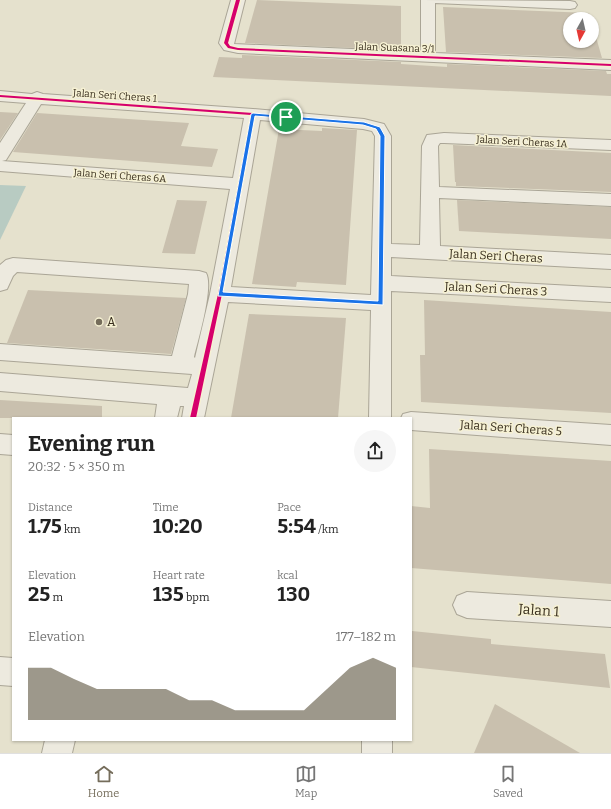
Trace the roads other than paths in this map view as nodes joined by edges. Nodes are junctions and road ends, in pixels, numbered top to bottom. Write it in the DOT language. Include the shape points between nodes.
graph roads {
  1 [pos="238,0"];
  2 [pos="428,0"];
  3 [pos="438,0"];
  4 [pos="454,0"];
  5 [pos="570,5"];
  6 [pos="428,57"];
  7 [pos="611,65"];
  8 [pos="0,96"];
  9 [pos="37,97"];
  10 [pos="253,114"];
  11 [pos="611,145"];
  12 [pos="0,156"];
  13 [pos="0,166"];
  14 [pos="241,184"];
  15 [pos="429,192"];
  16 [pos="611,200"];
  17 [pos="382,250"];
  18 [pos="430,253"];
  19 [pos="611,262"];
  20 [pos="381,283"];
  21 [pos="0,284"];
  22 [pos="220,294"];
  23 [pos="611,295"];
  24 [pos="381,303"];
  25 [pos="0,352"];
  26 [pos="181,365"];
  27 [pos="204,367"];
  28 [pos="0,382"];
  29 [pos="170,396"];
  30 [pos="195,408"];
  31 [pos="166,417"];
  32 [pos="380,417"];
  33 [pos="412,421"];
  34 [pos="611,435"];
  35 [pos="0,444"];
  36 [pos="12,445"];
  37 [pos="467,605"];
  38 [pos="611,614"];
  39 [pos="0,672"];
  40 [pos="12,672"];
  41 [pos="60,741"];
  42 [pos="377,741"];
  43 [pos="57,753"];
  44 [pos="377,753"];
  1 -- 6 [label="street, Jalan Suasana 3/1" via="226,43 229,47"];
  2 -- 6 [label="street"];
  3 -- 4 [label="street"];
  4 -- 5 [label="street"];
  6 -- 7 [label="street, Jalan Suasana 3/1"];
  8 -- 9 [label="street, Jalan Seri Cheras 1"];
  9 -- 10 [label="street, Jalan Seri Cheras 1"];
  9 -- 12 [label="street"];
  10 -- 14 [label="street"];
  10 -- 17 [label="street" via="364,124 378,128 383,136"];
  11 -- 15 [label="street, Jalan Seri Cheras 1A" via="433,139 430,146"];
  13 -- 14 [label="street, Jalan Seri Cheras 6A"];
  14 -- 22 [label="street"];
  15 -- 16 [label="street"];
  15 -- 18 [label="street"];
  17 -- 18 [label="street, Jalan Seri Cheras"];
  17 -- 20 [label="street"];
  18 -- 19 [label="street, Jalan Seri Cheras"];
  20 -- 23 [label="street, Jalan Seri Cheras 3"];
  20 -- 24 [label="street"];
  21 -- 26 [label="street" via="5,272 13,265 199,278 198,294"];
  22 -- 24 [label="street"];
  22 -- 27 [label="street"];
  24 -- 32 [label="street"];
  25 -- 26 [label="street"];
  26 -- 27 [label="street"];
  27 -- 30 [label="street"];
  28 -- 29 [label="street"];
  29 -- 30 [label="street"];
  29 -- 31 [label="street"];
  33 -- 34 [label="street, Jalan Seri Cheras 5"];
  35 -- 36 [label="street"];
  37 -- 38 [label="street, Jalan 1"];
  39 -- 40 [label="street"];
  41 -- 43 [label="street"];
  42 -- 44 [label="street"];
}
